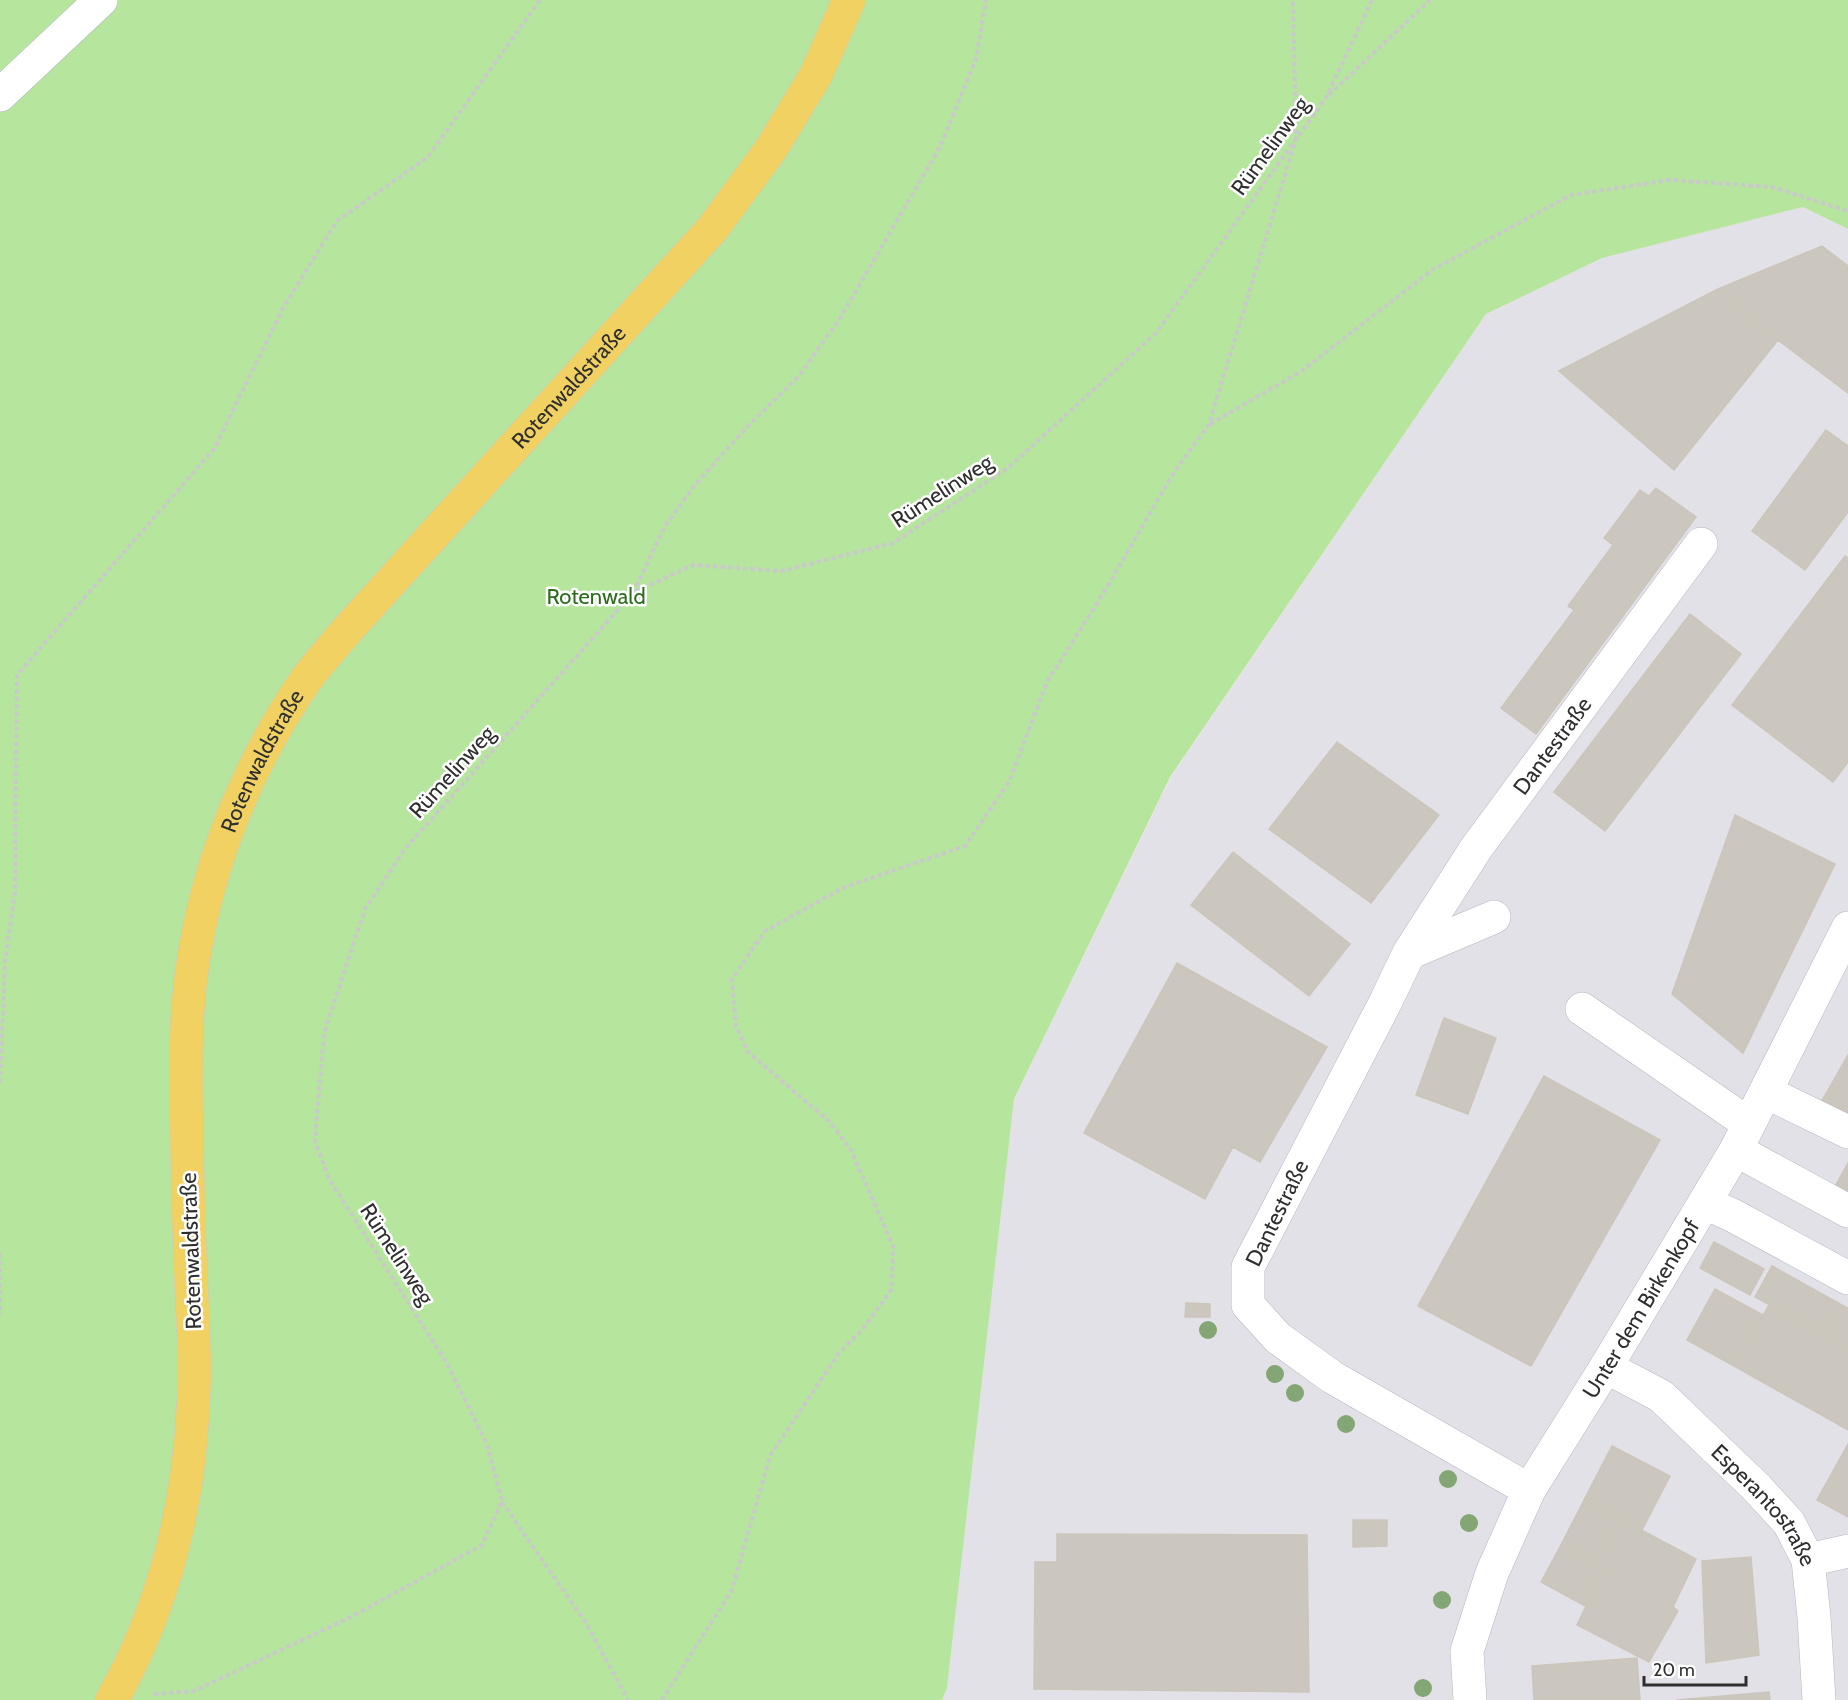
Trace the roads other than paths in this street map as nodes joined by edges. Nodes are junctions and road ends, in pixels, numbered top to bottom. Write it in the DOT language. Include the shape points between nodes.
graph roads {
  1 [pos="101,0"];
  2 [pos="849,0"];
  3 [pos="0,95"];
  4 [pos="1701,544"];
  5 [pos="1494,917"];
  6 [pos="1848,928"];
  7 [pos="1409,953"];
  8 [pos="1582,1009"];
  9 [pos="1766,1092"];
  10 [pos="1848,1132"];
  11 [pos="1742,1137"];
  12 [pos="1705,1203"];
  13 [pos="1848,1211"];
  14 [pos="1848,1278"];
  15 [pos="1606,1368"];
  16 [pos="1529,1490"];
  17 [pos="1848,1551"];
  18 [pos="1808,1560"];
  19 [pos="113,1698"];
  20 [pos="1470,1700"];
  21 [pos="1820,1700"];
  1 -- 3 [label="street"];
  2 -- 19 [label="main road, Rotenwaldstraße" via="810,84 771,149 713,228 306,679 267,741 230,822 209,883 196,942 188,1015 186,1078 194,1336 188,1467 180,1521 164,1578 146,1631"];
  4 -- 7 [label="street, Dantestraße" via="1477,847"];
  5 -- 7 [label="street"];
  6 -- 9 [label="street, Unter dem Birkenkopf"];
  7 -- 16 [label="street, Dantestraße" via="1248,1267 1248,1305 1278,1338 1332,1377"];
  8 -- 11 [label="street"];
  9 -- 10 [label="street"];
  9 -- 11 [label="street, Unter dem Birkenkopf"];
  11 -- 12 [label="street, Unter dem Birkenkopf"];
  11 -- 13 [label="street"];
  12 -- 14 [label="street"];
  12 -- 15 [label="street, Unter dem Birkenkopf"];
  15 -- 16 [label="street, Unter dem Birkenkopf"];
  15 -- 18 [label="street, Esperantostraße" via="1661,1396 1789,1523"];
  16 -- 20 [label="street, Unter dem Birkenkopf" via="1492,1573 1467,1651"];
  17 -- 18 [label="street"];
  18 -- 21 [label="street, Esperantostraße"];
}
